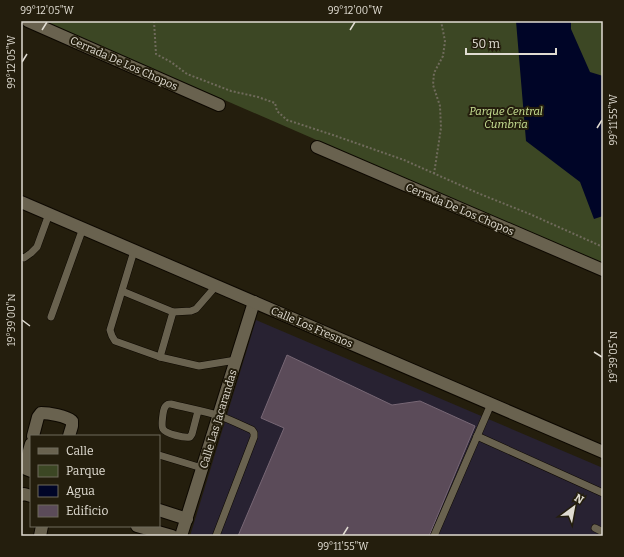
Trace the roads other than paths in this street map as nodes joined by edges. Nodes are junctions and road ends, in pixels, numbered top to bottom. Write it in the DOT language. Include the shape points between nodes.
graph roads {
  1 [pos="28,21"];
  2 [pos="219,105"];
  3 [pos="317,147"];
  4 [pos="21,202"];
  5 [pos="49,214"];
  6 [pos="83,228"];
  7 [pos="134,251"];
  8 [pos="21,257"];
  9 [pos="603,270"];
  10 [pos="216,286"];
  11 [pos="122,291"];
  12 [pos="254,302"];
  13 [pos="173,312"];
  14 [pos="51,318"];
  15 [pos="160,357"];
  16 [pos="236,360"];
  17 [pos="491,404"];
  18 [pos="198,411"];
  19 [pos="219,416"];
  20 [pos="33,435"];
  21 [pos="69,435"];
  22 [pos="478,436"];
  23 [pos="30,448"];
  24 [pos="603,452"];
  25 [pos="160,455"];
  26 [pos="202,468"];
  27 [pos="30,471"];
  28 [pos="603,493"];
  29 [pos="160,510"];
  30 [pos="187,519"];
  31 [pos="140,527"];
  32 [pos="595,528"];
  33 [pos="603,532"];
  34 [pos="172,536"];
  35 [pos="181,536"];
  36 [pos="216,536"];
  37 [pos="434,536"];
  1 -- 2 [label="street, Cerrada De Los Chopos"];
  3 -- 9 [label="street, Cerrada De Los Chopos"];
  4 -- 5 [label="street, Calle Los Fresnos"];
  5 -- 6 [label="street, Calle Los Fresnos"];
  5 -- 8 [label="lane" via="37,247 24,258"];
  6 -- 7 [label="street, Calle Los Fresnos"];
  6 -- 14 [label="lane"];
  7 -- 10 [label="street, Calle Los Fresnos"];
  7 -- 11 [label="lane"];
  10 -- 12 [label="street, Calle Los Fresnos"];
  10 -- 13 [label="lane" via="196,309"];
  11 -- 13 [label="lane"];
  11 -- 15 [label="lane" via="110,330 112,336 115,341"];
  12 -- 16 [label="street, Calle Las Jacarandas"];
  12 -- 17 [label="street, Calle Los Fresnos"];
  13 -- 15 [label="lane"];
  15 -- 16 [label="lane" via="199,366"];
  16 -- 19 [label="street, Calle Las Jacarandas"];
  17 -- 22 [label="lane"];
  17 -- 24 [label="street, Calle Los Fresnos"];
  18 -- 18 [label="lane" via="190,437 167,432 161,426 168,404"];
  18 -- 19 [label="lane"];
  19 -- 26 [label="street, Calle Las Jacarandas"];
  19 -- 36 [label="lane" via="252,430 254,437"];
  20 -- 21 [label="street" via="38,417 41,413 46,413 72,421"];
  22 -- 28 [label="lane"];
  22 -- 37 [label="lane"];
  23 -- 27 [label="street" via="25,465"];
  25 -- 26 [label="lane"];
  26 -- 30 [label="street, Calle Las Jacarandas"];
  29 -- 30 [label="street"];
  30 -- 35 [label="street, Calle Las Jacarandas"];
  31 -- 34 [label="street"];
  32 -- 33 [label="lane"];
}
